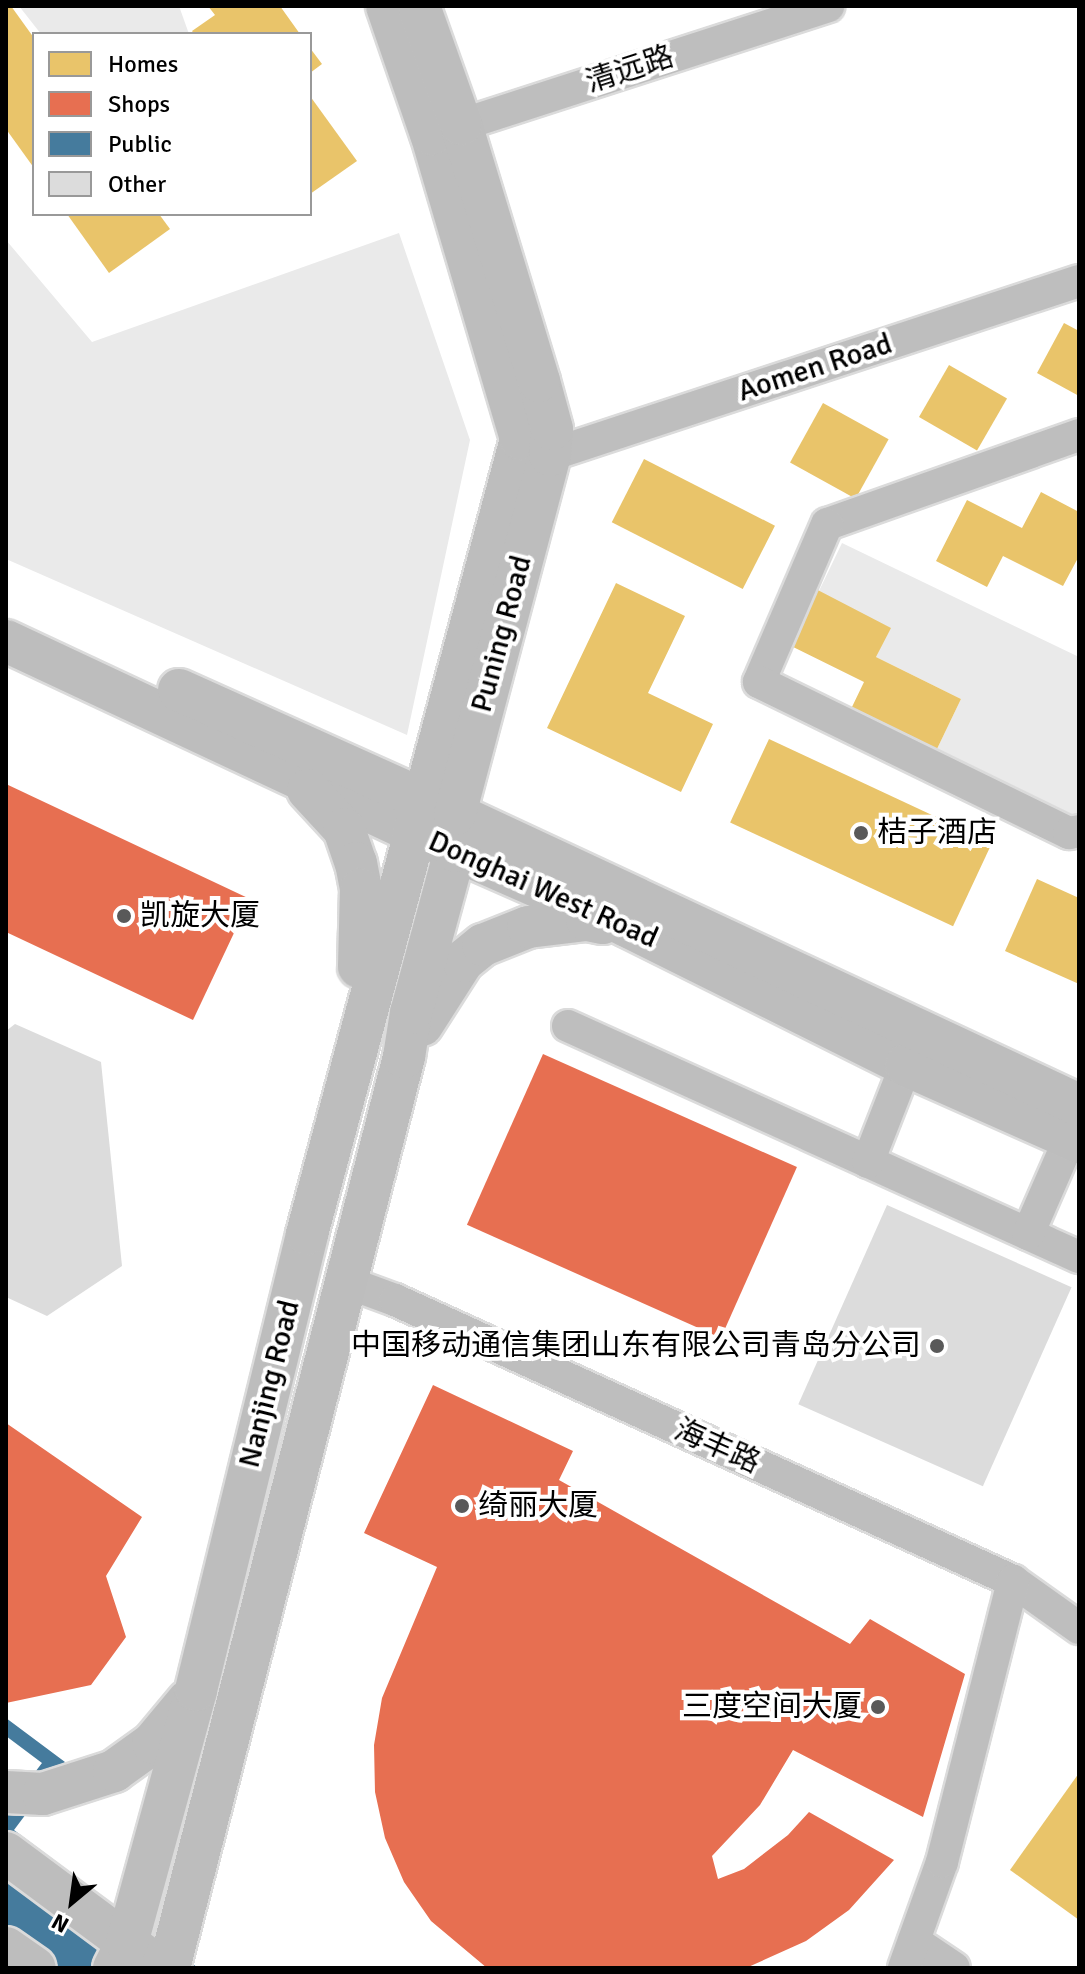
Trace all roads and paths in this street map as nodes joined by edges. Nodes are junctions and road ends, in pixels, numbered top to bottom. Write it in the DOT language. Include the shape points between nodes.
graph roads {
  1 [pos="387,6"];
  2 [pos="419,6"];
  3 [pos="828,6"];
  4 [pos="446,129"];
  5 [pos="1079,281"];
  6 [pos="1079,435"];
  7 [pos="533,460"];
  8 [pos="6,612"];
  9 [pos="6,641"];
  10 [pos="286,771"];
  11 [pos="437,824"];
  12 [pos="1079,831"];
  13 [pos="629,927"];
  14 [pos="568,1026"];
  15 [pos="357,1044"];
  16 [pos="404,1057"];
  17 [pos="906,1065"];
  18 [pos="1076,1129"];
  19 [pos="868,1162"];
  20 [pos="1028,1234"];
  21 [pos="1079,1257"];
  22 [pos="346,1282"];
  23 [pos="1013,1581"];
  24 [pos="1079,1628"];
  25 [pos="196,1690"];
  26 [pos="6,1792"];
  27 [pos="6,1853"];
  28 [pos="6,1948"];
  29 [pos="909,1955"];
  30 [pos="121,1956"];
  31 [pos="35,1968"];
  32 [pos="161,1968"];
  33 [pos="169,1968"];
  34 [pos="954,1968"];
  1 -- 4 [label="main road"];
  2 -- 4 [label="main road"];
  3 -- 4 [label="street, 清远路"];
  4 -- 7 [label="main road" via="521,439"];
  5 -- 7 [label="street, Aomen Road"];
  6 -- 12 [label="street" via="827,524 759,682 1069,833"];
  7 -- 11 [label="main road, Puning Road" via="491,543"];
  8 -- 11 [label="main road, Donghai West Road"];
  9 -- 10 [label="main road, Donghai West Road"];
  10 -- 11 [label="main road, Donghai West Road"];
  10 -- 15 [label="main road" via="344,829 356,863 362,927"];
  11 -- 13 [label="main road, Donghai West Road"];
  11 -- 15 [label="main road, Nanjing Road"];
  11 -- 16 [label="main road, Nanjing Road"];
  11 -- 18 [label="main road, Donghai West Road"];
  13 -- 16 [label="main road" via="587,920 558,923 508,933 483,945 444,986"];
  13 -- 17 [label="main road, Donghai West Road"];
  14 -- 19 [label="street"];
  15 -- 25 [label="main road, Nanjing Road"];
  16 -- 22 [label="main road, Nanjing Road"];
  17 -- 18 [label="main road, Donghai West Road"];
  17 -- 19 [label="street"];
  18 -- 20 [label="street"];
  19 -- 20 [label="street"];
  20 -- 21 [label="street"];
  22 -- 23 [label="street, 海丰路"];
  22 -- 33 [label="main road, Nanjing Road"];
  23 -- 24 [label="street, 海丰路"];
  23 -- 29 [label="street" via="942,1862"];
  25 -- 26 [label="main road" via="153,1743 114,1771 43,1794"];
  25 -- 30 [label="main road, Nanjing Road"];
  27 -- 30 [label="main road"];
  28 -- 31 [label="main road"];
  29 -- 34 [label="street"];
  30 -- 32 [label="main road"];
}
